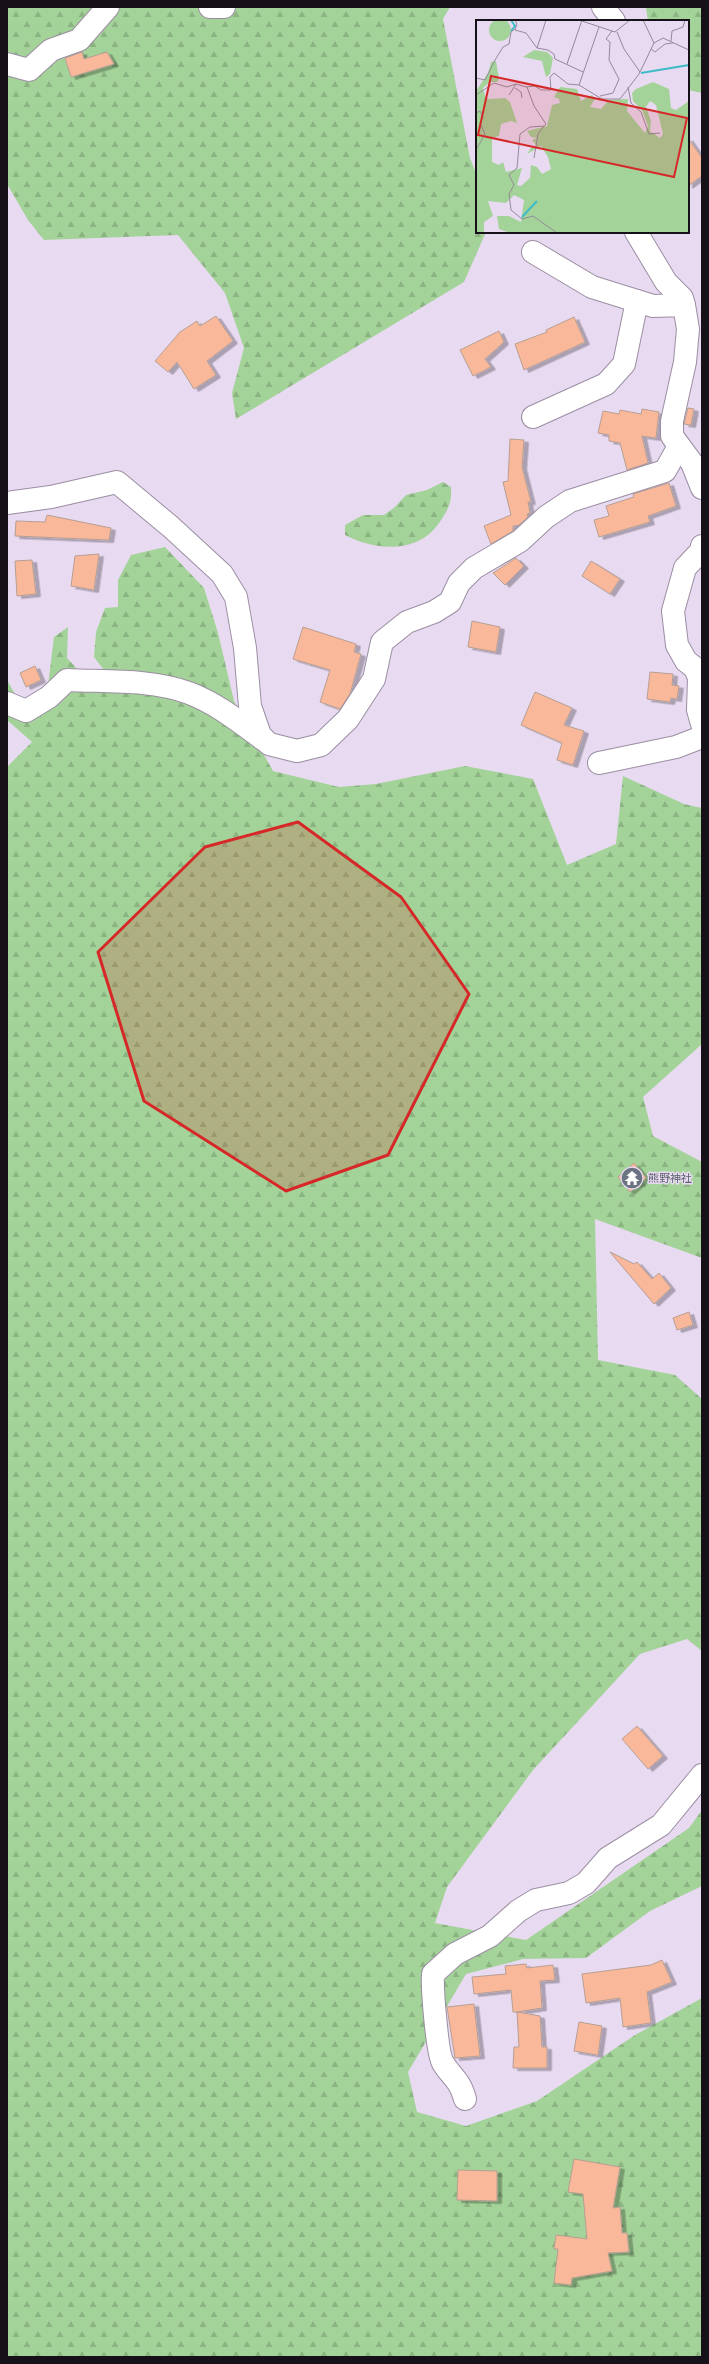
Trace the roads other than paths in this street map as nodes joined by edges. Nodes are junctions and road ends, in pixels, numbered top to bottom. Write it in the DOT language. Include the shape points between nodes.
graph roads {
  1 [pos="108,7"];
  2 [pos="210,7"];
  3 [pos="224,7"];
  4 [pos="603,7"];
  5 [pos="613,20"];
  6 [pos="7,64"];
  7 [pos="637,233"];
  8 [pos="533,252"];
  9 [pos="637,301"];
  10 [pos="684,305"];
  11 [pos="533,417"];
  12 [pos="679,446"];
  13 [pos="702,488"];
  14 [pos="7,503"];
  15 [pos="702,546"];
  16 [pos="7,703"];
  17 [pos="702,724"];
  18 [pos="702,737"];
  19 [pos="265,740"];
  20 [pos="599,763"];
  21 [pos="702,1775"];
  22 [pos="465,2099"];
  1 -- 6 [label="street" via="79,40 51,50 29,70"];
  2 -- 3 [label="street"];
  4 -- 5 [label="street"];
  7 -- 10 [label="street" via="666,282 682,298"];
  8 -- 9 [label="street" via="592,287"];
  9 -- 10 [label="street" via="653,306"];
  9 -- 11 [label="street" via="624,364 606,384"];
  10 -- 12 [label="street" via="688,330 685,362 672,421 672,436"];
  12 -- 13 [label="street" via="692,463"];
  12 -- 19 [label="street" via="665,471 570,501 546,517 520,541 474,568 458,583 450,602 434,612 407,622 382,642 374,680 348,720 321,745 297,751 269,744"];
  14 -- 19 [label="street" via="51,497 117,482 177,532 222,574 236,597 245,648 250,706 260,735"];
  15 -- 17 [label="street" via="701,551 686,568 673,610 676,645 686,661 695,668 699,678 698,710"];
  16 -- 19 [label="street" via="26,711 49,697 67,680 153,685 189,693 216,706"];
  18 -- 20 [label="street" via="676,747"];
  21 -- 22 [label="street" via="661,1825 608,1858 586,1883 569,1893 536,1900 518,1911 490,1936 455,1954 433,1974 432,1991 442,2062 460,2084"];
}
